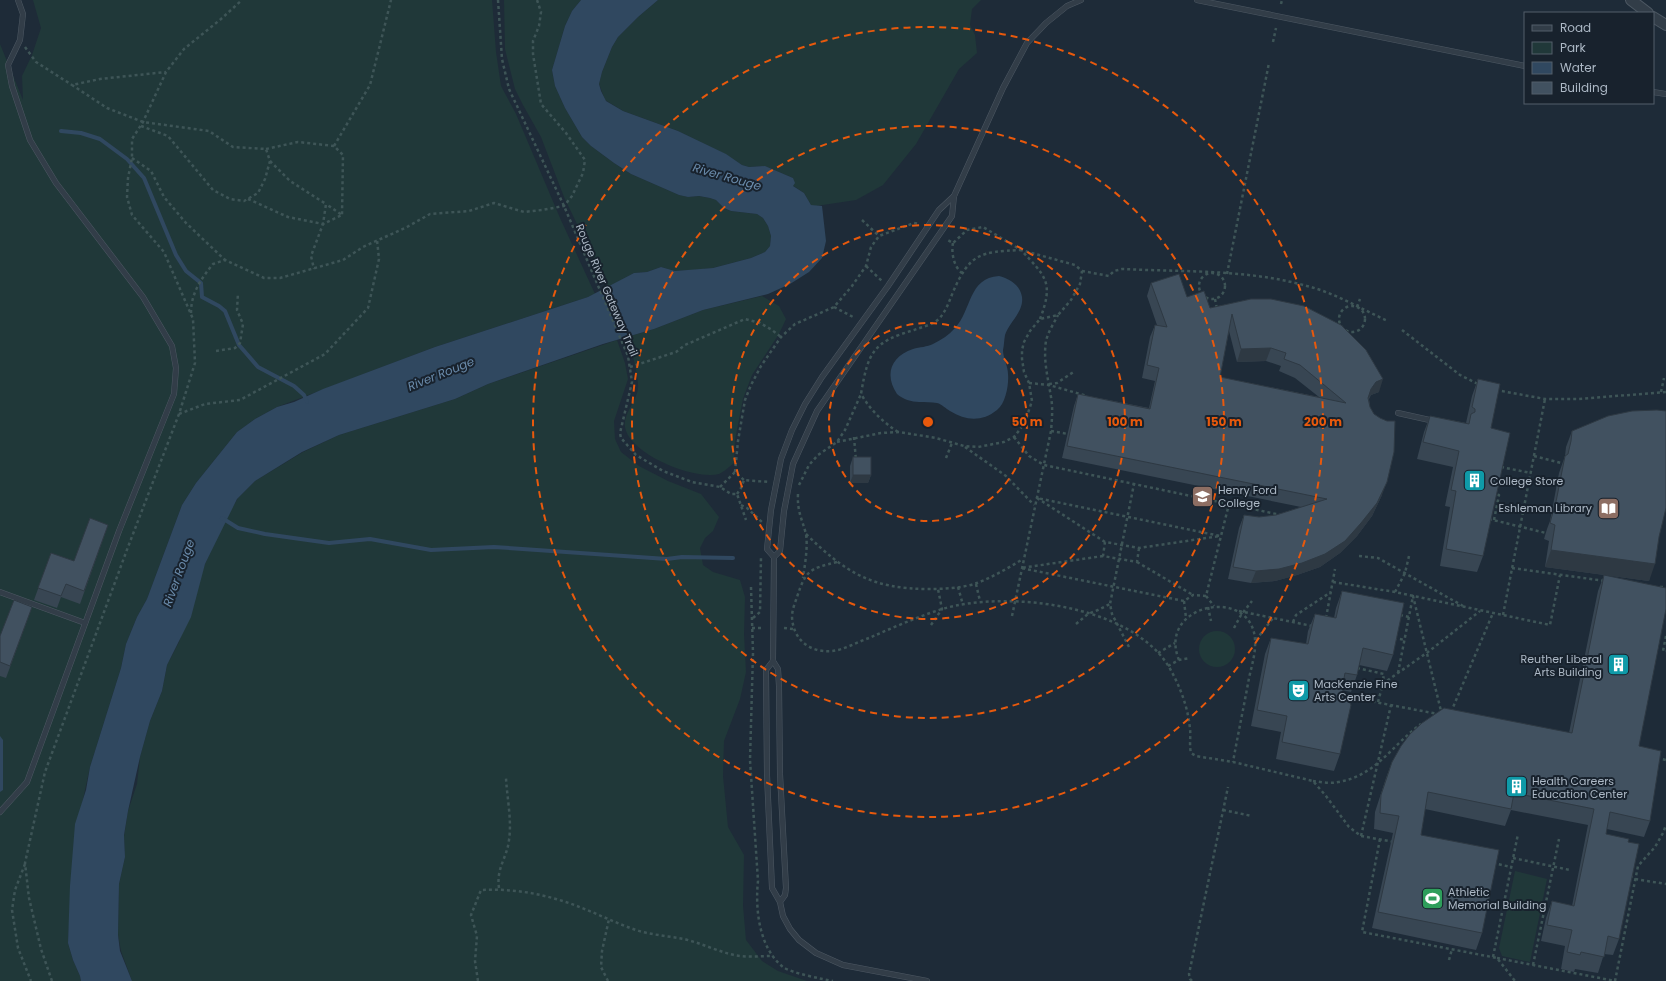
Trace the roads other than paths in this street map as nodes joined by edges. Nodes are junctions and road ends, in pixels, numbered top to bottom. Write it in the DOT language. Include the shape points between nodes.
graph roads {
  1 [pos="18,0"];
  2 [pos="1081,0"];
  3 [pos="1197,0"];
  4 [pos="1631,0"];
  5 [pos="1647,12"];
  6 [pos="1654,18"];
  7 [pos="1666,25"];
  8 [pos="1524,66"];
  9 [pos="1654,92"];
  10 [pos="1666,94"];
  11 [pos="954,196"];
  12 [pos="1398,413"];
  13 [pos="1443,422"];
  14 [pos="774,557"];
  15 [pos="0,592"];
  16 [pos="85,623"];
  17 [pos="772,661"];
  18 [pos="0,812"];
  19 [pos="780,902"];
  20 [pos="927,981"];
  1 -- 16 [label="lane" via="23,14 20,40 8,65 12,86 30,140 56,183 143,297 172,346 176,368 174,394 118,531"];
  2 -- 11 [label="lane" via="1067,6 1027,43 1003,88"];
  3 -- 8 [label="lane"];
  4 -- 5 [label="street"];
  6 -- 7 [label="street"];
  9 -- 10 [label="lane"];
  11 -- 14 [label="lane" via="952,216 817,411 793,464 780,551"];
  11 -- 14 [label="lane" via="939,210 822,377 792,430 781,459 773,497 767,549"];
  12 -- 13 [label="lane"];
  14 -- 17 [label="lane"];
  15 -- 16 [label="lane"];
  16 -- 18 [label="lane" via="26,782"];
  17 -- 19 [label="lane" via="778,669 786,888"];
  17 -- 19 [label="lane" via="766,670 767,775 772,888"];
  19 -- 20 [label="lane" via="783,916 790,929 816,953 843,965"];
}
